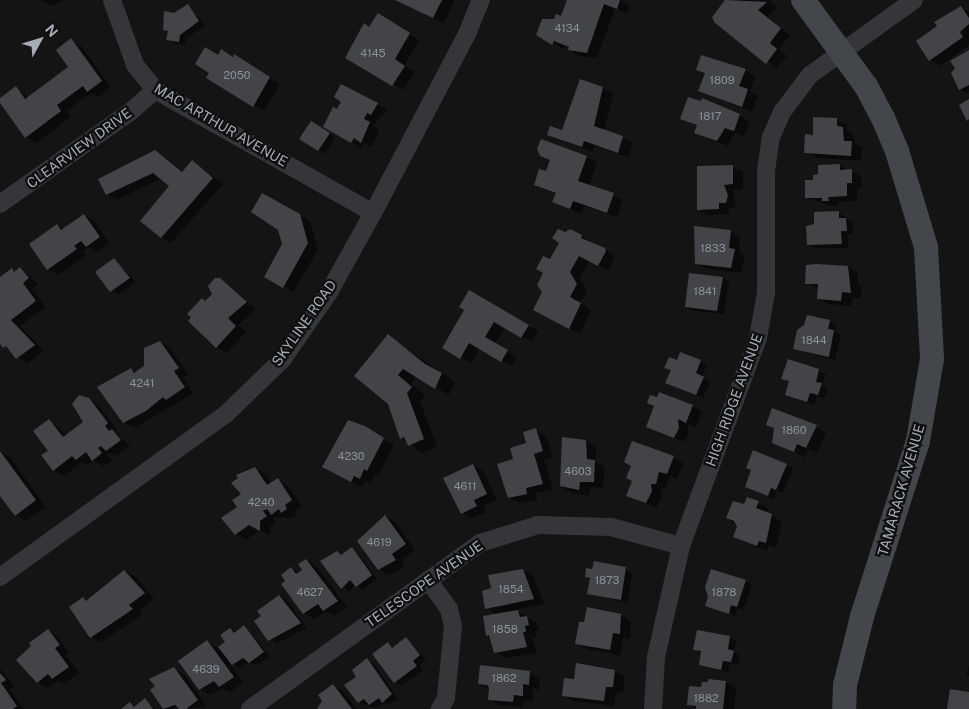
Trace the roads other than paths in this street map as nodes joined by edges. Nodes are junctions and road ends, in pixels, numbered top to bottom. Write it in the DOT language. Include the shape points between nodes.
graph roads {
  1 [pos="112,0"];
  2 [pos="481,0"];
  3 [pos="803,0"];
  4 [pos="914,0"];
  5 [pos="840,52"];
  6 [pos="155,90"];
  7 [pos="0,204"];
  8 [pos="373,213"];
  9 [pos="680,546"];
  10 [pos="0,577"];
  11 [pos="428,580"];
  12 [pos="250,709"];
  13 [pos="440,709"];
  14 [pos="653,709"];
  15 [pos="844,709"];
  1 -- 6 [label="street, MAC ARTHUR AVENUE" via="135,65"];
  2 -- 8 [label="street, SKYLINE ROAD" via="467,34"];
  3 -- 5 [label="main road, TAMARACK AVENUE"];
  4 -- 5 [label="street, HIGH RIDGE AVENUE"];
  5 -- 9 [label="street, HIGH RIDGE AVENUE" via="803,83 782,112 771,137 766,171 767,273 758,338"];
  5 -- 15 [label="main road, TAMARACK AVENUE" via="866,86 883,118 897,151 926,247 932,359 918,441 862,617 845,685"];
  6 -- 7 [label="street, CLEARVIEW DRIVE" via="130,112"];
  6 -- 8 [label="street, MAC ARTHUR AVENUE"];
  8 -- 10 [label="street, SKYLINE ROAD" via="329,292 282,360 226,414"];
  9 -- 11 [label="street, TELESCOPE AVENUE" via="611,527 538,525 480,542"];
  9 -- 14 [label="street, HIGH RIDGE AVENUE" via="656,657"];
  11 -- 12 [label="street, TELESCOPE AVENUE"];
  11 -- 13 [label="street" via="449,609 453,626 446,698"];
}
